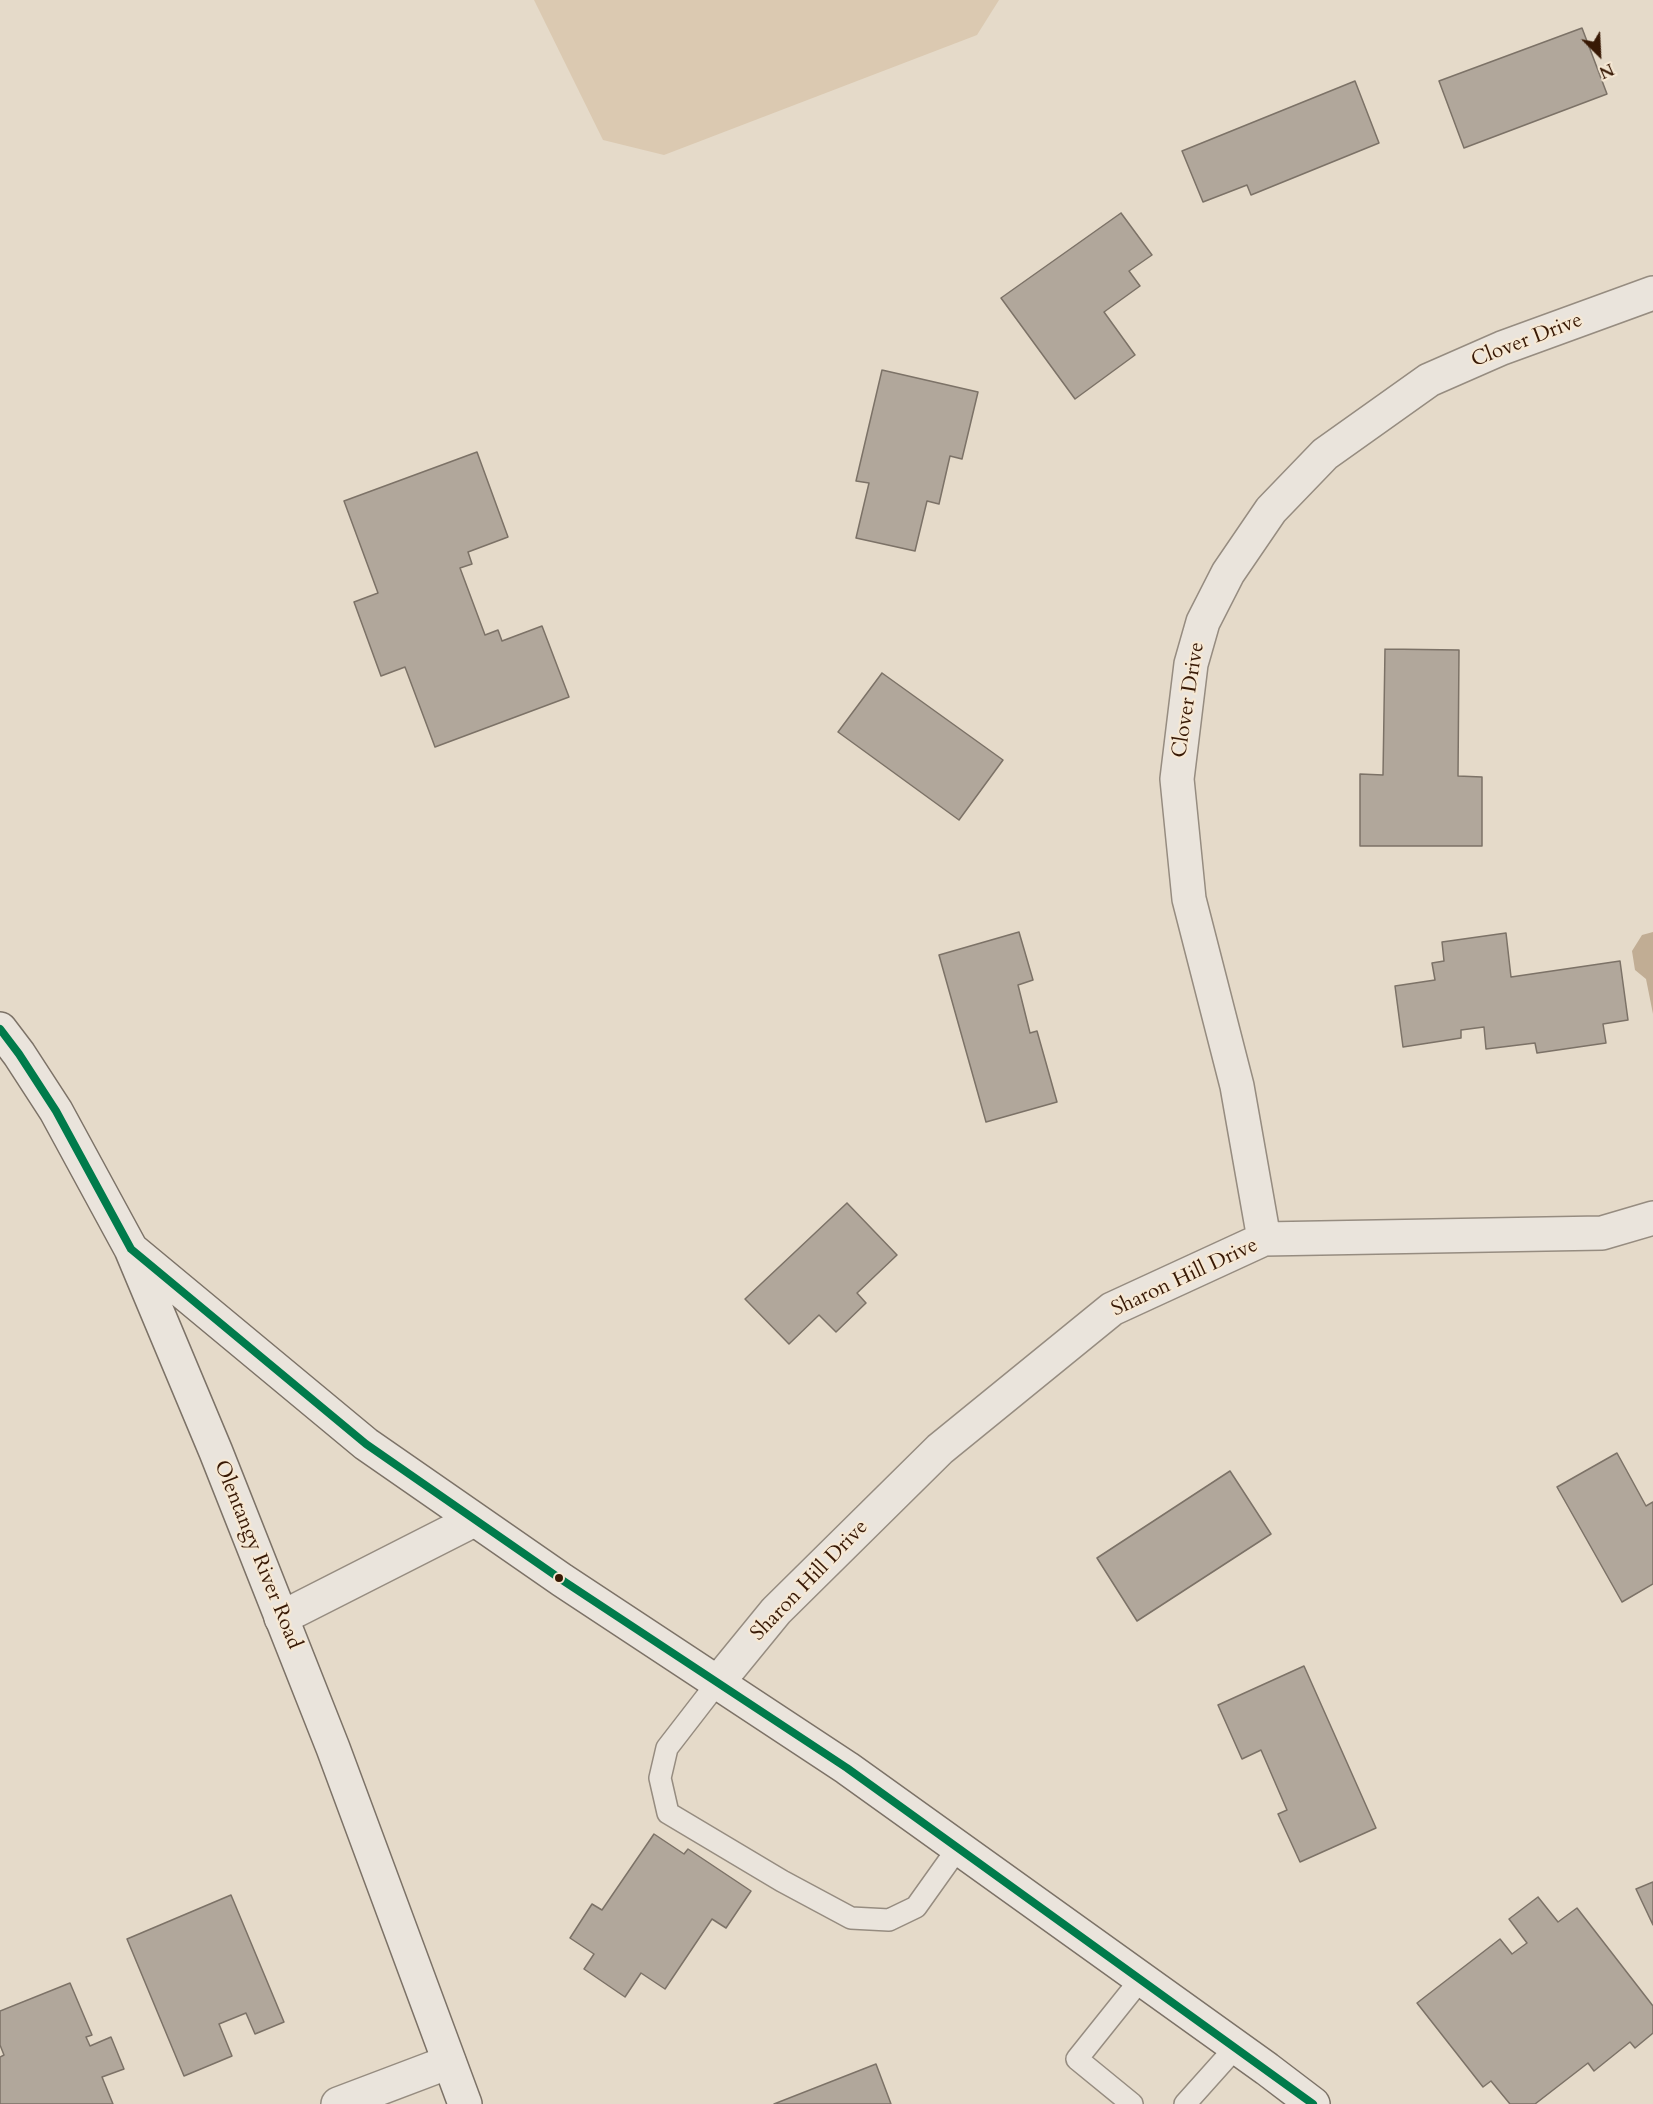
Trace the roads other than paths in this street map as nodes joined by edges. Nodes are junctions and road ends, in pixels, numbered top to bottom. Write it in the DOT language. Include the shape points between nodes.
graph roads {
  1 [pos="1653,293"];
  2 [pos="0,1029"];
  3 [pos="1653,1218"];
  4 [pos="1264,1239"];
  5 [pos="131,1249"];
  6 [pos="474,1520"];
  7 [pos="281,1618"];
  8 [pos="718,1682"];
  9 [pos="958,1848"];
  10 [pos="1140,1979"];
  11 [pos="1236,2047"];
  12 [pos="449,2062"];
  13 [pos="338,2104"];
  14 [pos="465,2104"];
  15 [pos="1132,2104"];
  16 [pos="1185,2104"];
  17 [pos="1313,2104"];
  1 -- 4 [label="main road, Clover Drive" via="1502,348 1429,380 1325,454 1271,510 1228,573 1203,622 1191,664 1177,778 1185,866 1189,899 1237,1086"];
  2 -- 5 [label="main road, Olentangy River Road" via="56,1111"];
  3 -- 4 [label="main road, Sharon Hill Drive" via="1602,1233"];
  4 -- 8 [label="main road, Sharon Hill Drive" via="1112,1309 1094,1323 940,1449 776,1611"];
  5 -- 6 [label="main road" via="366,1444"];
  5 -- 7 [label="main road, Olentangy River Road"];
  6 -- 7 [label="main road"];
  6 -- 8 [label="main road"];
  7 -- 12 [label="main road, Olentangy River Road"];
  8 -- 9 [label="main road"];
  8 -- 9 [label="lane" via="667,1748 660,1778 668,1814 851,1918 889,1920 916,1907"];
  9 -- 10 [label="main road"];
  10 -- 11 [label="main road"];
  10 -- 15 [label="lane" via="1077,2059"];
  11 -- 16 [label="lane"];
  11 -- 17 [label="main road"];
  12 -- 13 [label="main road"];
  12 -- 14 [label="main road, Olentangy River Road"];
}
